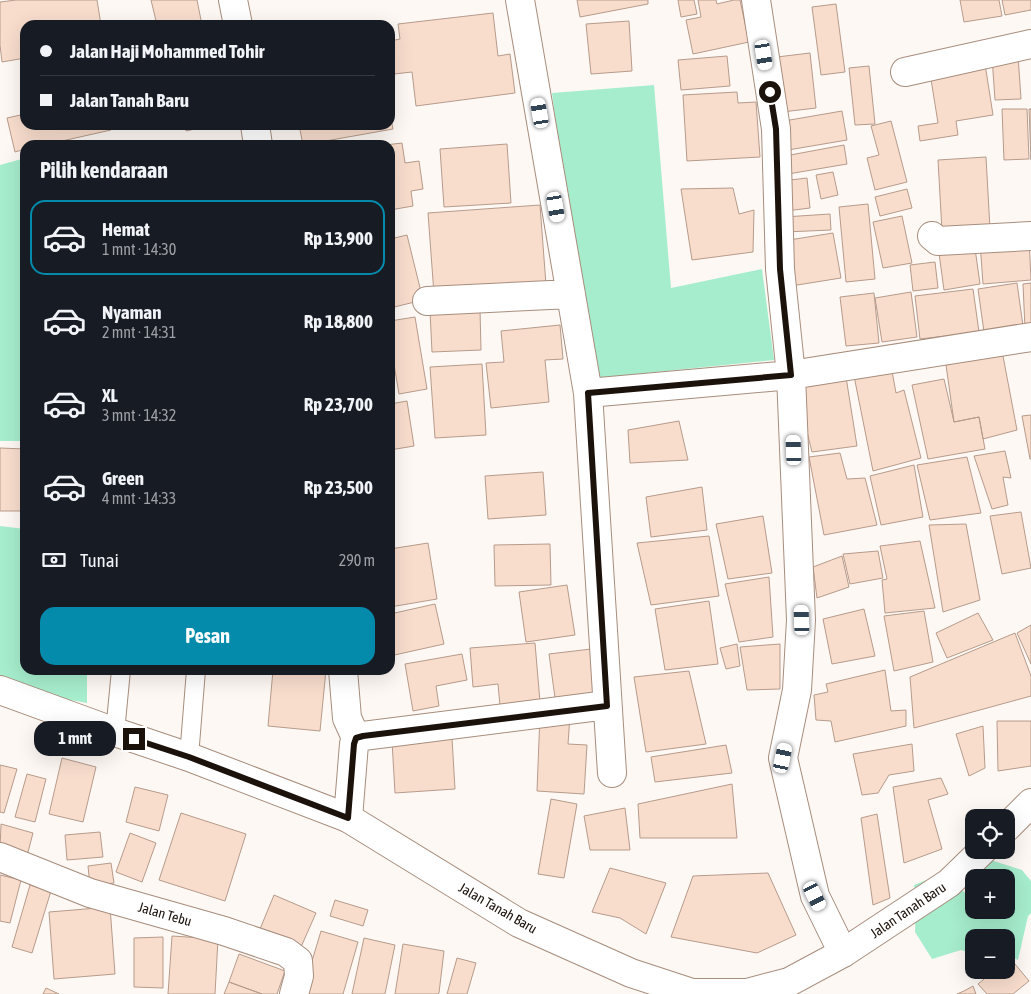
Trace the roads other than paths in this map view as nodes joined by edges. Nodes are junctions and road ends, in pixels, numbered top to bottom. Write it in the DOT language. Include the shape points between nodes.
graph roads {
  1 [pos="233,0"];
  2 [pos="520,0"];
  3 [pos="756,0"];
  4 [pos="237,20"];
  5 [pos="1031,44"];
  6 [pos="904,72"];
  7 [pos="932,236"];
  8 [pos="1031,236"];
  9 [pos="571,294"];
  10 [pos="427,301"];
  11 [pos="1031,337"];
  12 [pos="791,375"];
  13 [pos="588,393"];
  14 [pos="121,675"];
  15 [pos="196,675"];
  16 [pos="343,675"];
  17 [pos="0,690"];
  18 [pos="607,706"];
  19 [pos="115,732"];
  20 [pos="356,738"];
  21 [pos="189,757"];
  22 [pos="612,773"];
  23 [pos="1031,803"];
  24 [pos="348,818"];
  25 [pos="1015,819"];
  26 [pos="0,857"];
  27 [pos="974,859"];
  28 [pos="843,953"];
  29 [pos="294,994"];
  30 [pos="692,994"];
  1 -- 4 [label="street"];
  2 -- 9 [label="street"];
  3 -- 12 [label="street" via="776,129 780,269"];
  5 -- 6 [label="street"];
  7 -- 8 [label="street" via="938,241"];
  9 -- 10 [label="street"];
  9 -- 13 [label="street"];
  11 -- 12 [label="street"];
  12 -- 13 [label="street"];
  12 -- 28 [label="street" via="802,620 797,690 783,758 815,896"];
  13 -- 18 [label="street"];
  14 -- 19 [label="lane"];
  15 -- 21 [label="lane"];
  16 -- 20 [label="street" via="346,718"];
  17 -- 19 [label="street, Jalan Tanah Baru"];
  18 -- 20 [label="street"];
  18 -- 22 [label="street"];
  19 -- 21 [label="street, Jalan Tanah Baru"];
  20 -- 24 [label="street"];
  21 -- 24 [label="street, Jalan Tanah Baru"];
  23 -- 25 [label="street"];
  24 -- 30 [label="street, Jalan Tanah Baru" via="519,923 631,973"];
  26 -- 29 [label="street, Jalan Tebu" via="90,892 286,952 298,961 299,976"];
  27 -- 28 [label="street, Jalan Tanah Baru" via="949,883"];
  28 -- 30 [label="street, Jalan Tanah Baru" via="789,982 746,993"];
}
